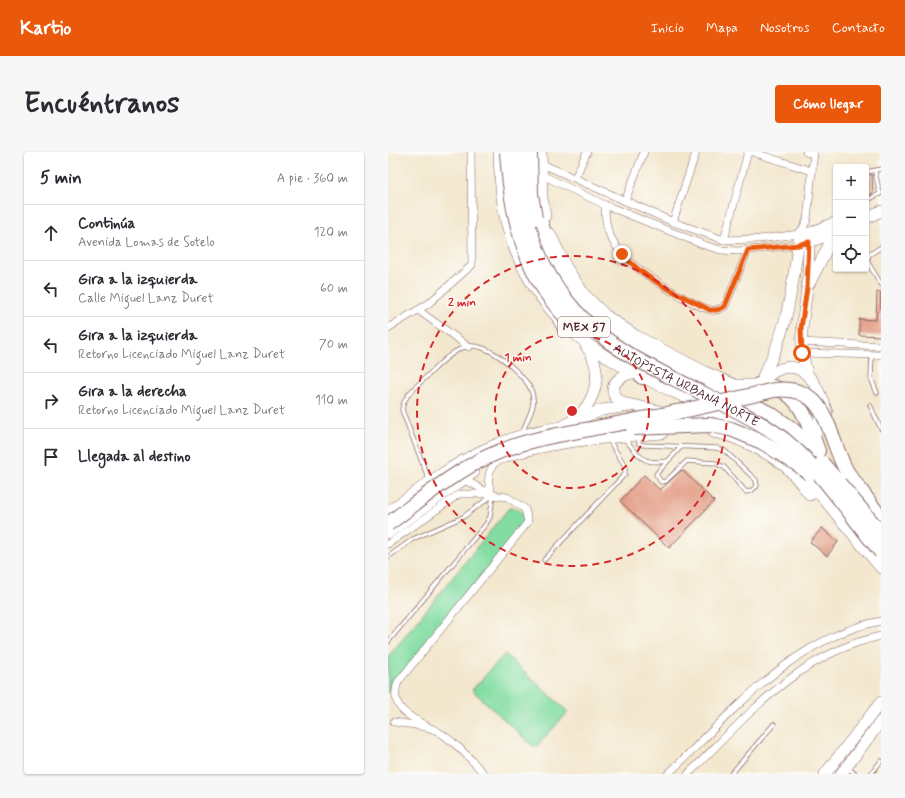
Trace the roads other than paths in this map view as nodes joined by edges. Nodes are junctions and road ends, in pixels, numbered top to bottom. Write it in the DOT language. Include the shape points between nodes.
graph roads {
  1 [pos="471,152"];
  2 [pos="498,152"];
  3 [pos="507,152"];
  4 [pos="512,152"];
  5 [pos="518,152"];
  6 [pos="530,152"];
  7 [pos="587,152"];
  8 [pos="644,152"];
  9 [pos="696,152"];
  10 [pos="748,152"];
  11 [pos="752,152"];
  12 [pos="806,152"];
  13 [pos="814,153"];
  14 [pos="538,155"];
  15 [pos="881,169"];
  16 [pos="812,171"];
  17 [pos="869,172"];
  18 [pos="875,172"];
  19 [pos="535,176"];
  20 [pos="575,178"];
  21 [pos="881,197"];
  22 [pos="869,199"];
  23 [pos="625,201"];
  24 [pos="605,205"];
  25 [pos="869,207"];
  26 [pos="881,211"];
  27 [pos="869,217"];
  28 [pos="673,222"];
  29 [pos="833,230"];
  30 [pos="833,235"];
  31 [pos="806,236"];
  32 [pos="724,240"];
  33 [pos="798,245"];
  34 [pos="881,247"];
  35 [pos="748,250"];
  36 [pos="881,284"];
  37 [pos="807,288"];
  38 [pos="418,310"];
  39 [pos="553,312"];
  40 [pos="388,328"];
  41 [pos="562,335"];
  42 [pos="609,342"];
  43 [pos="585,343"];
  44 [pos="881,346"];
  45 [pos="469,347"];
  46 [pos="801,348"];
  47 [pos="872,354"];
  48 [pos="881,355"];
  49 [pos="638,375"];
  50 [pos="808,376"];
  51 [pos="665,378"];
  52 [pos="755,389"];
  53 [pos="877,393"];
  54 [pos="820,395"];
  55 [pos="870,405"];
  56 [pos="638,406"];
  57 [pos="709,413"];
  58 [pos="687,417"];
  59 [pos="566,425"];
  60 [pos="881,429"];
  61 [pos="816,433"];
  62 [pos="601,434"];
  63 [pos="639,435"];
  64 [pos="622,436"];
  65 [pos="535,440"];
  66 [pos="681,447"];
  67 [pos="818,451"];
  68 [pos="496,460"];
  69 [pos="668,460"];
  70 [pos="466,476"];
  71 [pos="430,482"];
  72 [pos="441,494"];
  73 [pos="493,495"];
  74 [pos="388,512"];
  75 [pos="881,513"];
  76 [pos="850,514"];
  77 [pos="881,518"];
  78 [pos="388,524"];
  79 [pos="881,526"];
  80 [pos="407,530"];
  81 [pos="388,533"];
  82 [pos="881,533"];
  83 [pos="413,539"];
  84 [pos="388,544"];
  85 [pos="881,549"];
  86 [pos="388,557"];
  87 [pos="544,560"];
  88 [pos="880,561"];
  89 [pos="881,621"];
  90 [pos="881,636"];
  91 [pos="388,642"];
  92 [pos="758,688"];
  93 [pos="768,696"];
  94 [pos="881,702"];
  95 [pos="394,722"];
  96 [pos="881,722"];
  97 [pos="774,724"];
  98 [pos="432,729"];
  99 [pos="881,761"];
  100 [pos="848,772"];
  101 [pos="484,774"];
  102 [pos="668,774"];
  103 [pos="688,774"];
  104 [pos="730,774"];
  105 [pos="825,774"];
  106 [pos="871,774"];
  1 -- 38 [label="street" via="472,265"];
  2 -- 39 [label="main road" via="503,204 513,245 531,282"];
  3 -- 42 [label="highway, bridge" via="514,216 532,267 550,297 568,319 588,333"];
  4 -- 51 [label="highway, MEX 57" via="522,224 530,250 555,296 598,340"];
  5 -- 42 [label="highway, AUTOPISTA URBANA NORTE, bridge" via="526,221 548,276 561,296 588,326"];
  6 -- 19 [label="highway, AUTOPISTA URBANA NORTE, bridge"];
  7 -- 20 [label="street"];
  8 -- 23 [label="street"];
  9 -- 28 [label="street"];
  10 -- 32 [label="street"];
  11 -- 16 [label="street"];
  12 -- 13 [label="street"];
  13 -- 16 [label="street"];
  14 -- 19 [label="highway, bridge"];
  14 -- 20 [label="street"];
  14 -- 67 [label="highway, MEX 57" via="536,195 545,236 559,268 590,310 638,347 771,413 802,435"];
  15 -- 18 [label="lane"];
  16 -- 31 [label="street"];
  17 -- 18 [label="lane"];
  18 -- 21 [label="lane"];
  19 -- 24 [label="street"];
  19 -- 52 [label="main road" via="548,230 566,267 584,294 605,315 636,336 705,372 735,385"];
  19 -- 82 [label="highway, AUTOPISTA URBANA NORTE, bridge" via="535,217 545,250 582,309 604,330 630,347 759,413 784,429 818,458"];
  20 -- 23 [label="street"];
  21 -- 22 [label="lane"];
  21 -- 25 [label="main road"];
  23 -- 28 [label="street"];
  24 -- 35 [label="street" via="704,245 721,250"];
  24 -- 35 [label="street" via="607,232 629,262 666,288 710,310 725,306"];
  26 -- 27 [label="main road"];
  28 -- 32 [label="street"];
  29 -- 31 [label="main road"];
  30 -- 37 [label="main road"];
  31 -- 32 [label="street"];
  31 -- 33 [label="main road"];
  31 -- 37 [label="main road"];
  33 -- 35 [label="street"];
  33 -- 52 [label="main road" via="786,320 773,358"];
  34 -- 36 [label="lane" via="869,255 867,261"];
  37 -- 46 [label="main road"];
  38 -- 40 [label="street"];
  38 -- 45 [label="street"];
  39 -- 41 [label="lane" via="555,324"];
  39 -- 43 [label="main road" via="566,328"];
  42 -- 76 [label="highway, AUTOPISTA URBANA NORTE, bridge" via="775,432 806,460"];
  43 -- 49 [label="main road"];
  43 -- 59 [label="main road" via="594,360 596,382 589,403"];
  44 -- 46 [label="street"];
  45 -- 65 [label="lane" via="479,347 495,354 525,380 533,398"];
  45 -- 71 [label="lane" via="462,348 444,359 404,399 402,410"];
  46 -- 47 [label="street"];
  46 -- 50 [label="main road"];
  47 -- 48 [label="street"];
  47 -- 53 [label="lane" via="871,378"];
  49 -- 51 [label="highway"];
  49 -- 56 [label="main road" via="620,378 614,384 613,392 620,402"];
  49 -- 88 [label="main road" via="778,445"];
  50 -- 52 [label="main road" via="792,368 780,368 769,374"];
  50 -- 54 [label="main road"];
  51 -- 85 [label="highway, MEX 57" via="767,430 791,447 824,480"];
  52 -- 67 [label="highway" via="769,386 793,398 804,414"];
  54 -- 61 [label="main road" via="820,417"];
  54 -- 75 [label="main road" via="841,447 858,480"];
  55 -- 60 [label="lane"];
  56 -- 58 [label="main road"];
  56 -- 59 [label="main road" via="602,410"];
  57 -- 58 [label="main road"];
  58 -- 59 [label="main road"];
  59 -- 65 [label="main road"];
  62 -- 64 [label="main road"];
  62 -- 65 [label="highway"];
  62 -- 76 [label="highway, bridge" via="634,428 710,425 731,429 762,442 797,464"];
  62 -- 87 [label="lane" via="626,466 625,474"];
  63 -- 64 [label="main road"];
  63 -- 66 [label="lane" via="641,445"];
  63 -- 88 [label="main road" via="703,431 717,433 772,455 787,468 854,545"];
  64 -- 69 [label="lane" via="644,461"];
  65 -- 68 [label="main road"];
  65 -- 70 [label="highway" via="482,462"];
  65 -- 71 [label="main road" via="504,440 476,453"];
  66 -- 69 [label="lane"];
  66 -- 69 [label="lane" via="712,447 725,451 756,480 757,486 751,492 746,492 720,464 690,461 684,462 663,482 656,474"];
  67 -- 79 [label="highway, MEX 57"];
  68 -- 70 [label="main road"];
  68 -- 73 [label="street" via="489,472 488,480"];
  70 -- 72 [label="main road"];
  70 -- 73 [label="street" via="469,482"];
  71 -- 72 [label="lane"];
  71 -- 74 [label="main road"];
  72 -- 81 [label="main road"];
  73 -- 80 [label="street" via="460,494"];
  73 -- 83 [label="lane" via="462,517"];
  73 -- 91 [label="lane" via="490,517 486,524"];
  73 -- 98 [label="street" via="507,497 525,510 528,522 398,682 395,690 394,699 399,708"];
  76 -- 88 [label="highway, AUTOPISTA URBANA NORTE, bridge"];
  77 -- 78 [label="highway, bridge" via="847,472 818,405 798,391 784,389 535,440 507,449 479,461 453,477"];
  80 -- 83 [label="lane"];
  80 -- 84 [label="street"];
  83 -- 86 [label="lane"];
  89 -- 92 [label="street" via="845,631 811,647"];
  90 -- 93 [label="street" via="846,646 812,662"];
  92 -- 93 [label="street"];
  92 -- 102 [label="street"];
  93 -- 103 [label="street"];
  94 -- 105 [label="main road"];
  95 -- 98 [label="street"];
  96 -- 100 [label="main road"];
  97 -- 104 [label="lane"];
  98 -- 101 [label="street" via="454,744"];
  99 -- 106 [label="lane"];
}
